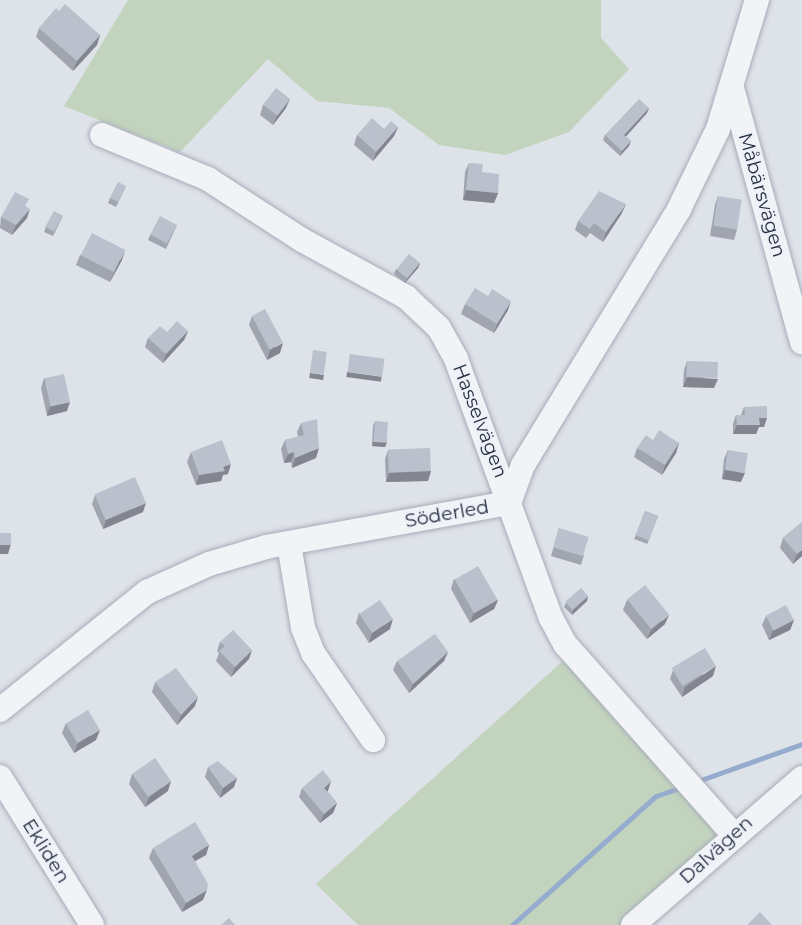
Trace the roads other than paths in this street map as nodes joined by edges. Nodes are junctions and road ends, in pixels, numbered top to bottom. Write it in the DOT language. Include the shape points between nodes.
graph roads {
  1 [pos="757,0"];
  2 [pos="732,88"];
  3 [pos="102,135"];
  4 [pos="802,343"];
  5 [pos="509,503"];
  6 [pos="289,544"];
  7 [pos="0,710"];
  8 [pos="373,740"];
  9 [pos="0,777"];
  10 [pos="802,778"];
  11 [pos="733,834"];
  12 [pos="92,925"];
  13 [pos="633,925"];
  1 -- 2 [label="street, Söderled"];
  2 -- 4 [label="street, Måbärsvägen"];
  2 -- 5 [label="street, Söderled" via="718,129 679,209 523,466"];
  3 -- 5 [label="street, Hasselvägen" via="208,179 423,310 456,359"];
  5 -- 6 [label="street, Söderled"];
  5 -- 11 [label="street, Hasselvägen" via="565,644"];
  6 -- 7 [label="street, Söderled" via="209,564 147,592"];
  6 -- 8 [label="street" via="299,608 313,653"];
  9 -- 12 [label="street, Ekliden"];
  10 -- 11 [label="street, Dalvägen"];
  11 -- 13 [label="street, Dalvägen"];
}
